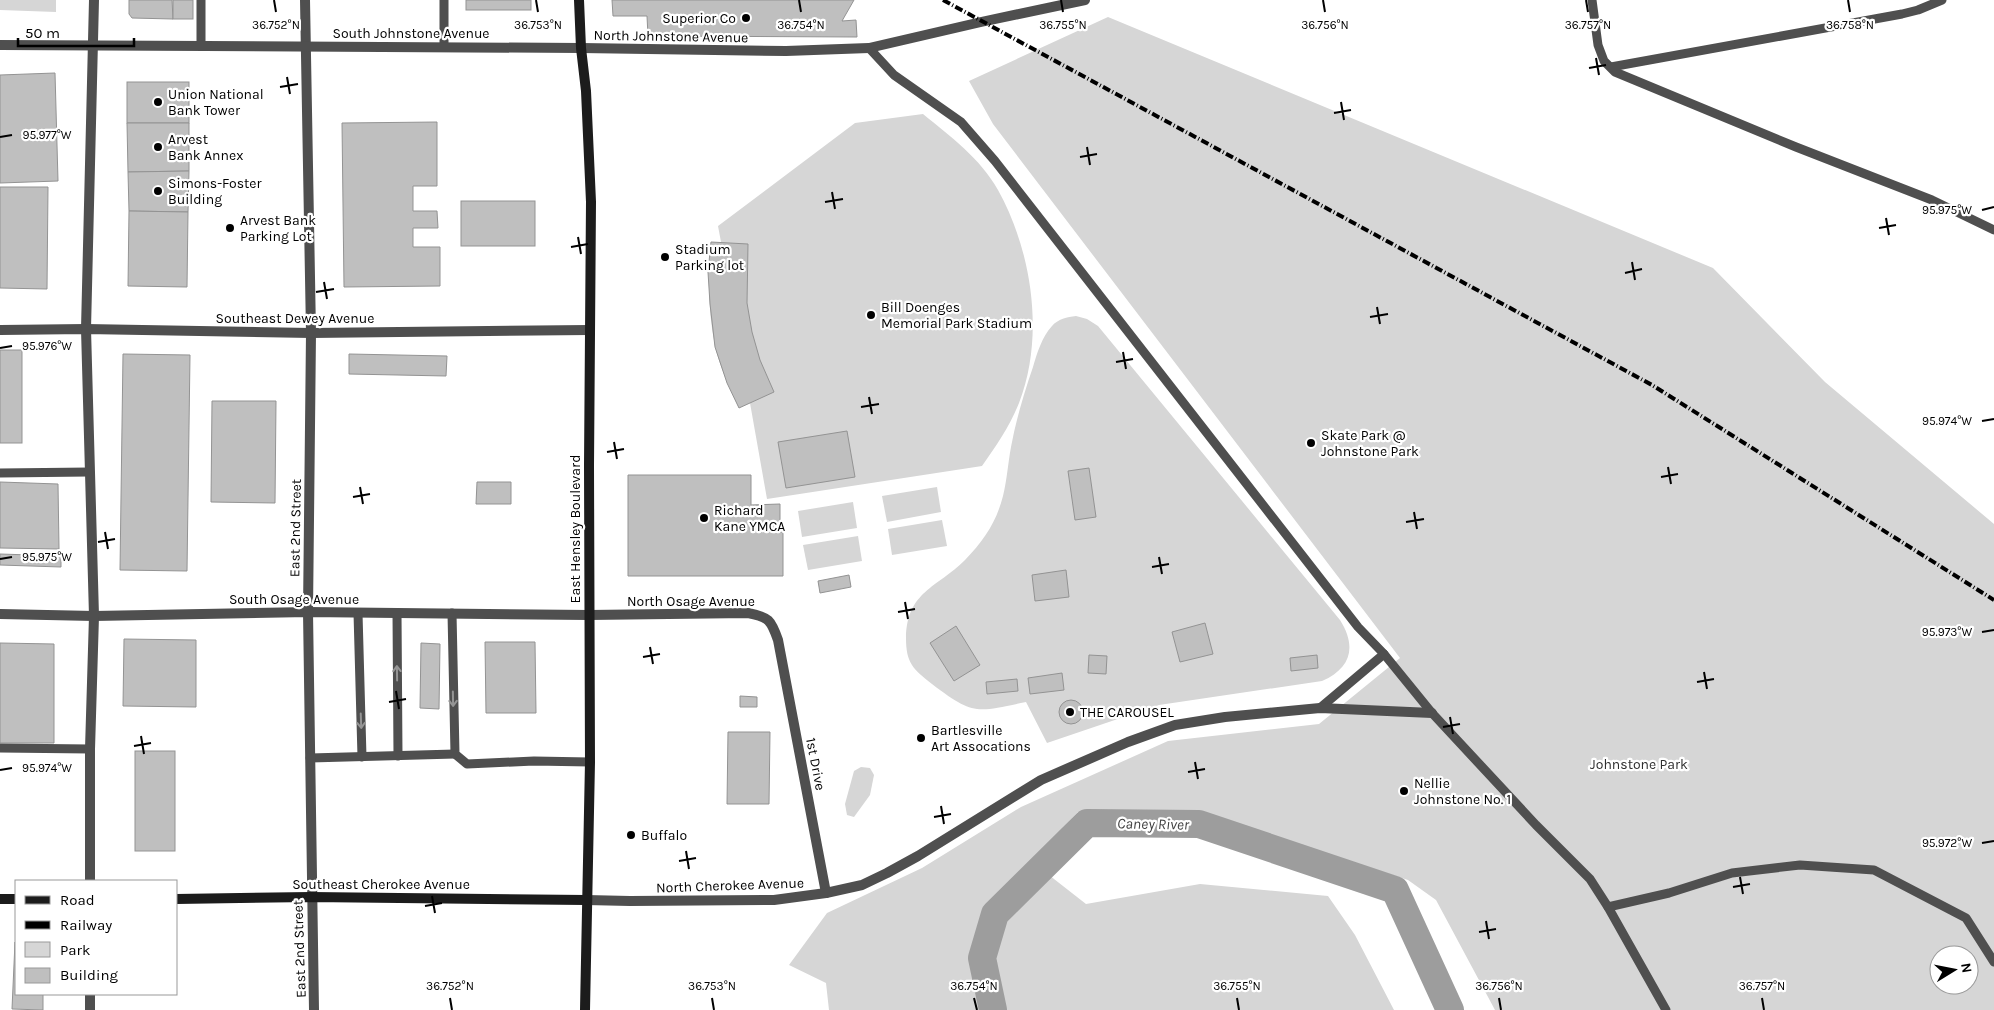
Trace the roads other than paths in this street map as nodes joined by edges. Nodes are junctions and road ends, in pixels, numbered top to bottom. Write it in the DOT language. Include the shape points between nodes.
graph roads {
  1 [pos="94,0"];
  2 [pos="201,0"];
  3 [pos="305,0"];
  4 [pos="444,0"];
  5 [pos="579,0"];
  6 [pos="1085,0"];
  7 [pos="1592,0"];
  8 [pos="1942,0"];
  9 [pos="0,45"];
  10 [pos="91,46"];
  11 [pos="201,46"];
  12 [pos="305,47"];
  13 [pos="444,47"];
  14 [pos="581,48"];
  15 [pos="869,48"];
  16 [pos="1611,67"];
  17 [pos="1994,230"];
  18 [pos="86,329"];
  19 [pos="0,330"];
  20 [pos="589,330"];
  21 [pos="311,333"];
  22 [pos="89,472"];
  23 [pos="0,473"];
  24 [pos="308,612"];
  25 [pos="358,612"];
  26 [pos="397,613"];
  27 [pos="452,613"];
  28 [pos="0,614"];
  29 [pos="589,615"];
  30 [pos="94,616"];
  31 [pos="778,640"];
  32 [pos="1384,654"];
  33 [pos="1320,708"];
  34 [pos="1432,713"];
  35 [pos="0,748"];
  36 [pos="90,749"];
  37 [pos="455,754"];
  38 [pos="398,756"];
  39 [pos="362,757"];
  40 [pos="310,758"];
  41 [pos="590,762"];
  42 [pos="90,880"];
  43 [pos="826,893"];
  44 [pos="311,897"];
  45 [pos="0,899"];
  46 [pos="15,899"];
  47 [pos="178,899"];
  48 [pos="586,900"];
  49 [pos="1608,907"];
  50 [pos="1994,962"];
  51 [pos="90,995"];
  52 [pos="90,1010"];
  53 [pos="314,1010"];
  54 [pos="585,1010"];
  55 [pos="1666,1010"];
  1 -- 10 [label="street"];
  2 -- 11 [label="lane"];
  3 -- 12 [label="street, East 2nd Street"];
  4 -- 13 [label="lane"];
  5 -- 14 [label="main road, East Hensley Boulevard"];
  6 -- 15 [label="street, North Johnstone Avenue"];
  7 -- 16 [label="lane" via="1598,45 1604,61"];
  8 -- 16 [label="lane" via="1902,14"];
  9 -- 10 [label="street, South Johnstone Avenue"];
  10 -- 11 [label="street, South Johnstone Avenue"];
  10 -- 18 [label="street"];
  11 -- 12 [label="street, South Johnstone Avenue"];
  12 -- 13 [label="street, South Johnstone Avenue"];
  12 -- 21 [label="street, East 2nd Street"];
  13 -- 14 [label="street, South Johnstone Avenue"];
  14 -- 15 [label="street, North Johnstone Avenue" via="786,51"];
  14 -- 20 [label="main road, East Hensley Boulevard" via="591,202"];
  15 -- 32 [label="lane" via="894,75 961,122 989,154 1352,619"];
  16 -- 17 [label="lane" via="1624,76 1932,200"];
  18 -- 19 [label="street, Southeast Dewey Avenue"];
  18 -- 21 [label="street, Southeast Dewey Avenue"];
  18 -- 22 [label="street"];
  20 -- 21 [label="street, Southeast Dewey Avenue"];
  20 -- 29 [label="main road, East Hensley Boulevard"];
  21 -- 24 [label="street, East 2nd Street"];
  22 -- 23 [label="lane"];
  22 -- 30 [label="street"];
  24 -- 25 [label="street, South Osage Avenue"];
  24 -- 30 [label="street, South Osage Avenue"];
  24 -- 40 [label="street, East 2nd Street"];
  25 -- 26 [label="street, South Osage Avenue"];
  25 -- 39 [label="lane, one-way"];
  26 -- 27 [label="street, South Osage Avenue"];
  38 -- 26 [label="lane, one-way"];
  27 -- 29 [label="street, South Osage Avenue"];
  27 -- 37 [label="lane, one-way"];
  28 -- 30 [label="street, South Osage Avenue"];
  29 -- 31 [label="street, North Osage Avenue" via="748,613 764,616 772,623"];
  29 -- 41 [label="main road, East Hensley Boulevard"];
  30 -- 36 [label="street"];
  31 -- 43 [label="street, 1st Drive"];
  32 -- 33 [label="lane"];
  32 -- 34 [label="lane"];
  33 -- 34 [label="street, North Cherokee Avenue"];
  33 -- 43 [label="street, North Cherokee Avenue" via="1175,725 1128,742 1042,780 887,873 862,885"];
  34 -- 49 [label="lane" via="1536,826 1590,879"];
  35 -- 36 [label="lane"];
  36 -- 42 [label="street"];
  37 -- 38 [label="lane"];
  37 -- 41 [label="lane" via="467,764"];
  38 -- 39 [label="lane"];
  39 -- 40 [label="lane"];
  40 -- 44 [label="street, East 2nd Street"];
  41 -- 48 [label="main road, East Hensley Boulevard"];
  43 -- 48 [label="street, North Cherokee Avenue" via="774,900"];
  44 -- 47 [label="main road, Southeast Cherokee Avenue"];
  44 -- 48 [label="main road, Southeast Cherokee Avenue"];
  44 -- 53 [label="street, East 2nd Street"];
  45 -- 46 [label="main road"];
  48 -- 54 [label="main road, East Hensley Boulevard"];
  49 -- 50 [label="lane" via="1732,874 1800,866 1874,870 1966,918"];
  49 -- 55 [label="lane"];
  51 -- 52 [label="street"];
}
